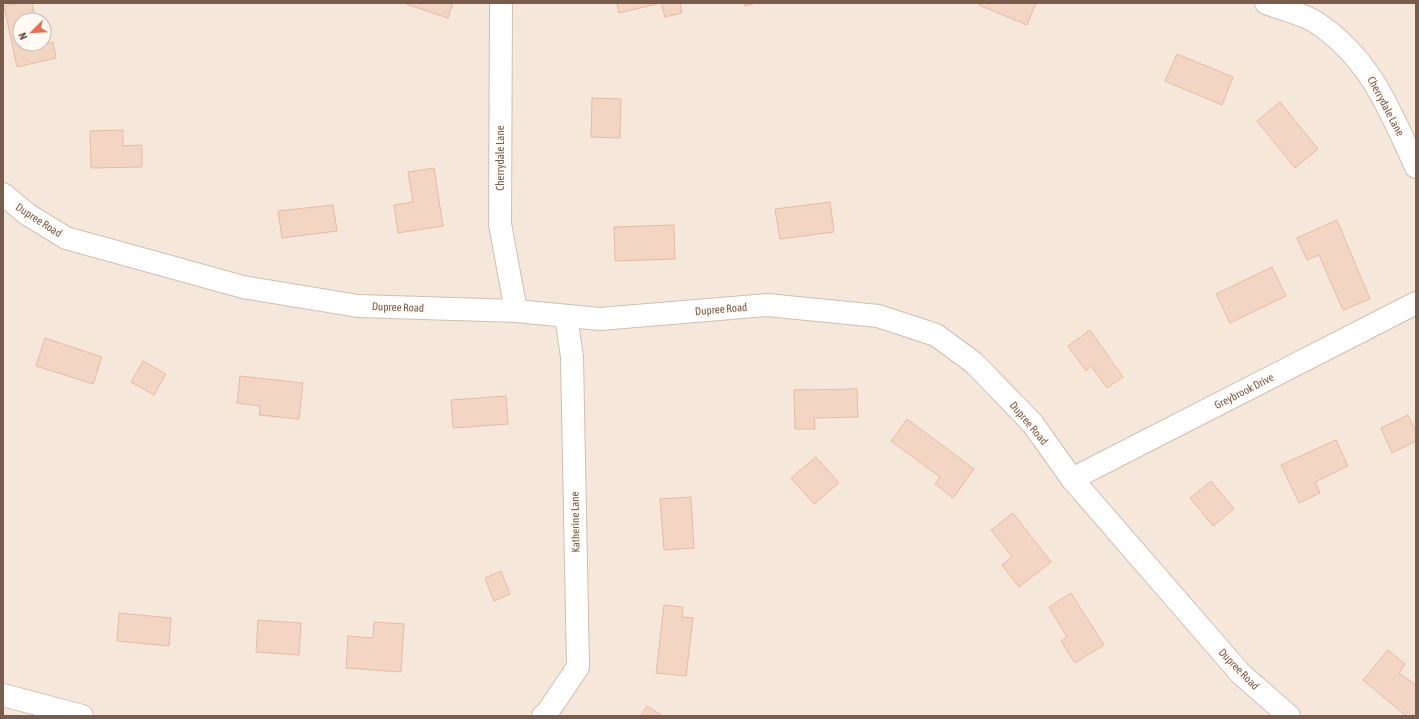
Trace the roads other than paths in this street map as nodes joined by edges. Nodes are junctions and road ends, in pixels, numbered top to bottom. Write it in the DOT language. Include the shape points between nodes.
graph roads {
  1 [pos="501,3"];
  2 [pos="1266,3"];
  3 [pos="1416,167"];
  4 [pos="3,194"];
  5 [pos="1416,303"];
  6 [pos="516,311"];
  7 [pos="566,316"];
  8 [pos="1072,479"];
  9 [pos="3,695"];
  10 [pos="82,716"];
  11 [pos="543,716"];
  12 [pos="1289,716"];
  1 -- 6 [label="street, Cherrydale Lane" via="500,224"];
  2 -- 3 [label="street, Cherrydale Lane" via="1316,22 1356,56 1376,82"];
  4 -- 6 [label="street, Dupree Road" via="27,214 66,238 243,287 358,306"];
  5 -- 8 [label="street, Greybrook Drive"];
  6 -- 7 [label="street, Dupree Road"];
  7 -- 8 [label="street, Dupree Road" via="600,319 767,305 878,316 936,335 974,362 1033,424"];
  7 -- 11 [label="street, Katherine Lane" via="572,357 578,667 548,713"];
  8 -- 12 [label="street, Dupree Road" via="1241,674"];
  9 -- 10 [label="street"];
}
